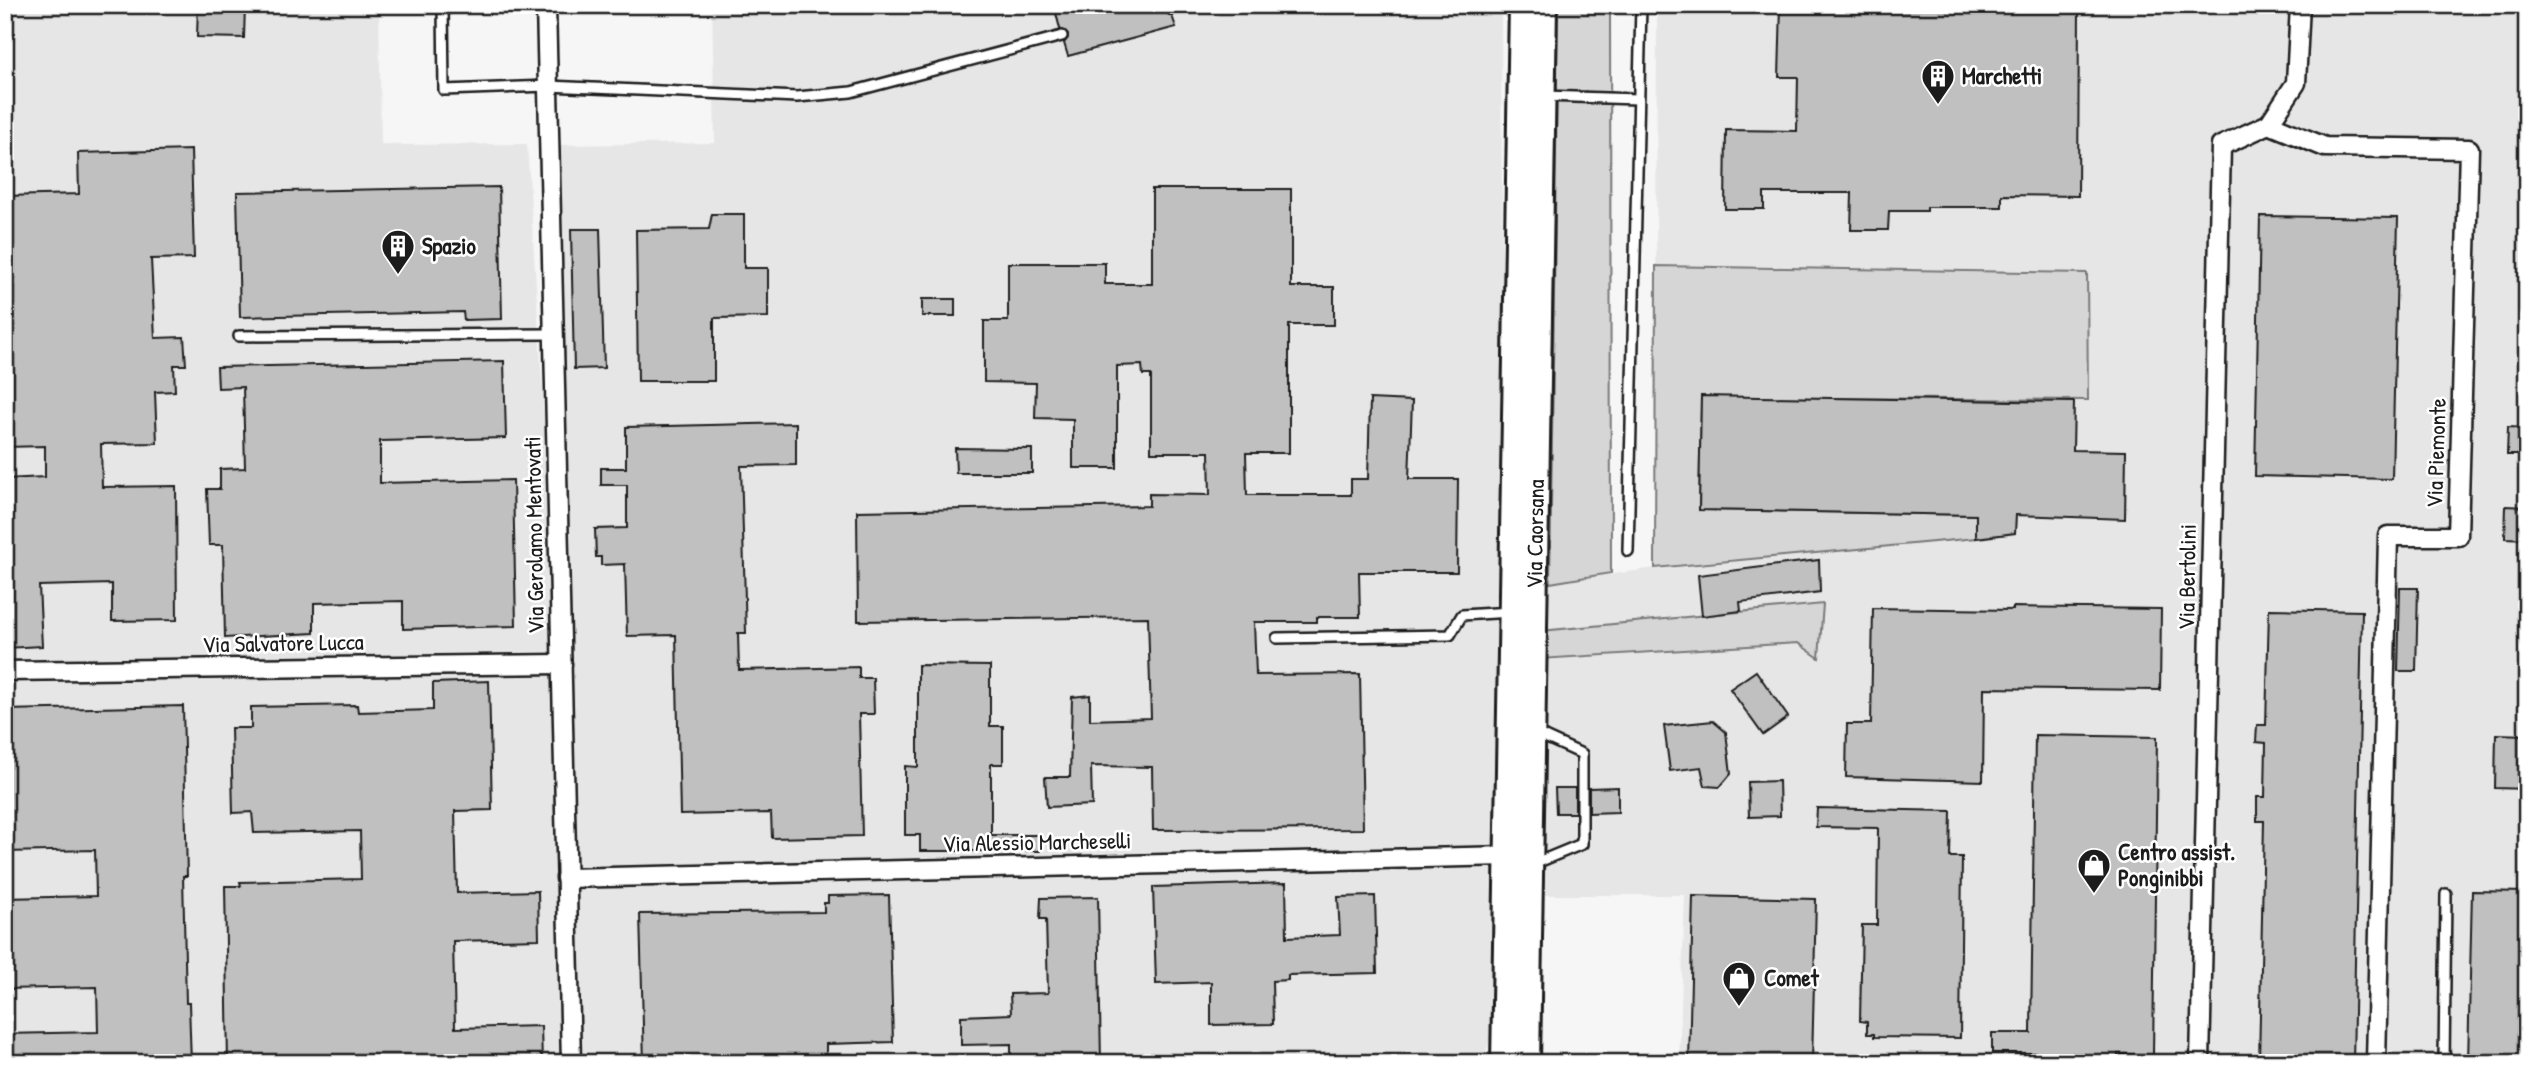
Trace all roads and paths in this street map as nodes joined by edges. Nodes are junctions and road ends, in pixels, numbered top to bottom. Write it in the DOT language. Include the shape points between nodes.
graph roads {
  1 [pos="443,5"];
  2 [pos="546,5"];
  3 [pos="1184,5"];
  4 [pos="1523,5"];
  5 [pos="1543,5"];
  6 [pos="1641,5"];
  7 [pos="2300,5"];
  8 [pos="1171,9"];
  9 [pos="1062,36"];
  10 [pos="548,86"];
  11 [pos="1541,96"];
  12 [pos="1639,99"];
  13 [pos="2269,124"];
  14 [pos="554,334"];
  15 [pos="239,336"];
  16 [pos="1628,551"];
  17 [pos="1513,611"];
  18 [pos="1277,638"];
  19 [pos="562,664"];
  20 [pos="5,670"];
  21 [pos="1533,732"];
  22 [pos="1519,861"];
  23 [pos="566,878"];
  24 [pos="2446,894"];
  25 [pos="571,1063"];
  26 [pos="1505,1063"];
  27 [pos="1526,1063"];
  28 [pos="2200,1063"];
  29 [pos="2376,1063"];
  30 [pos="2444,1063"];
  1 -- 10 [label="lane" via="444,90"];
  2 -- 10 [label="street, Via Gerolamo Mentovati"];
  3 -- 8 [label="lane"];
  4 -- 17 [label="main road, Via Caorsana"];
  5 -- 11 [label="main road, Via Caorsana"];
  6 -- 12 [label="lane"];
  7 -- 13 [label="street" via="2296,83"];
  9 -- 10 [label="lane" via="851,92 810,96"];
  10 -- 14 [label="street, Via Gerolamo Mentovati"];
  11 -- 12 [label="lane"];
  11 -- 21 [label="main road, Via Caorsana"];
  12 -- 16 [label="lane"];
  13 -- 28 [label="street, Via Bertolini" via="2221,146"];
  13 -- 29 [label="street, Via Piemonte" via="2325,147 2469,149 2458,536 2388,536"];
  14 -- 15 [label="lane"];
  14 -- 19 [label="street, Via Gerolamo Mentovati"];
  17 -- 18 [label="lane" via="1462,615 1450,635"];
  17 -- 22 [label="main road, Via Caorsana"];
  19 -- 20 [label="street, Via Salvatore Lucca"];
  19 -- 23 [label="street, Via Gerolamo Mentovati"];
  21 -- 22 [label="main road, Via Caorsana"];
  21 -- 22 [label="lane" via="1582,754 1582,844"];
  22 -- 23 [label="street, Via Alessio Marcheselli"];
  22 -- 26 [label="main road, Via Caorsana"];
  22 -- 27 [label="main road, Via Caorsana"];
  23 -- 25 [label="street, Via Gerolamo Mentovati"];
  24 -- 30 [label="lane"];
}
